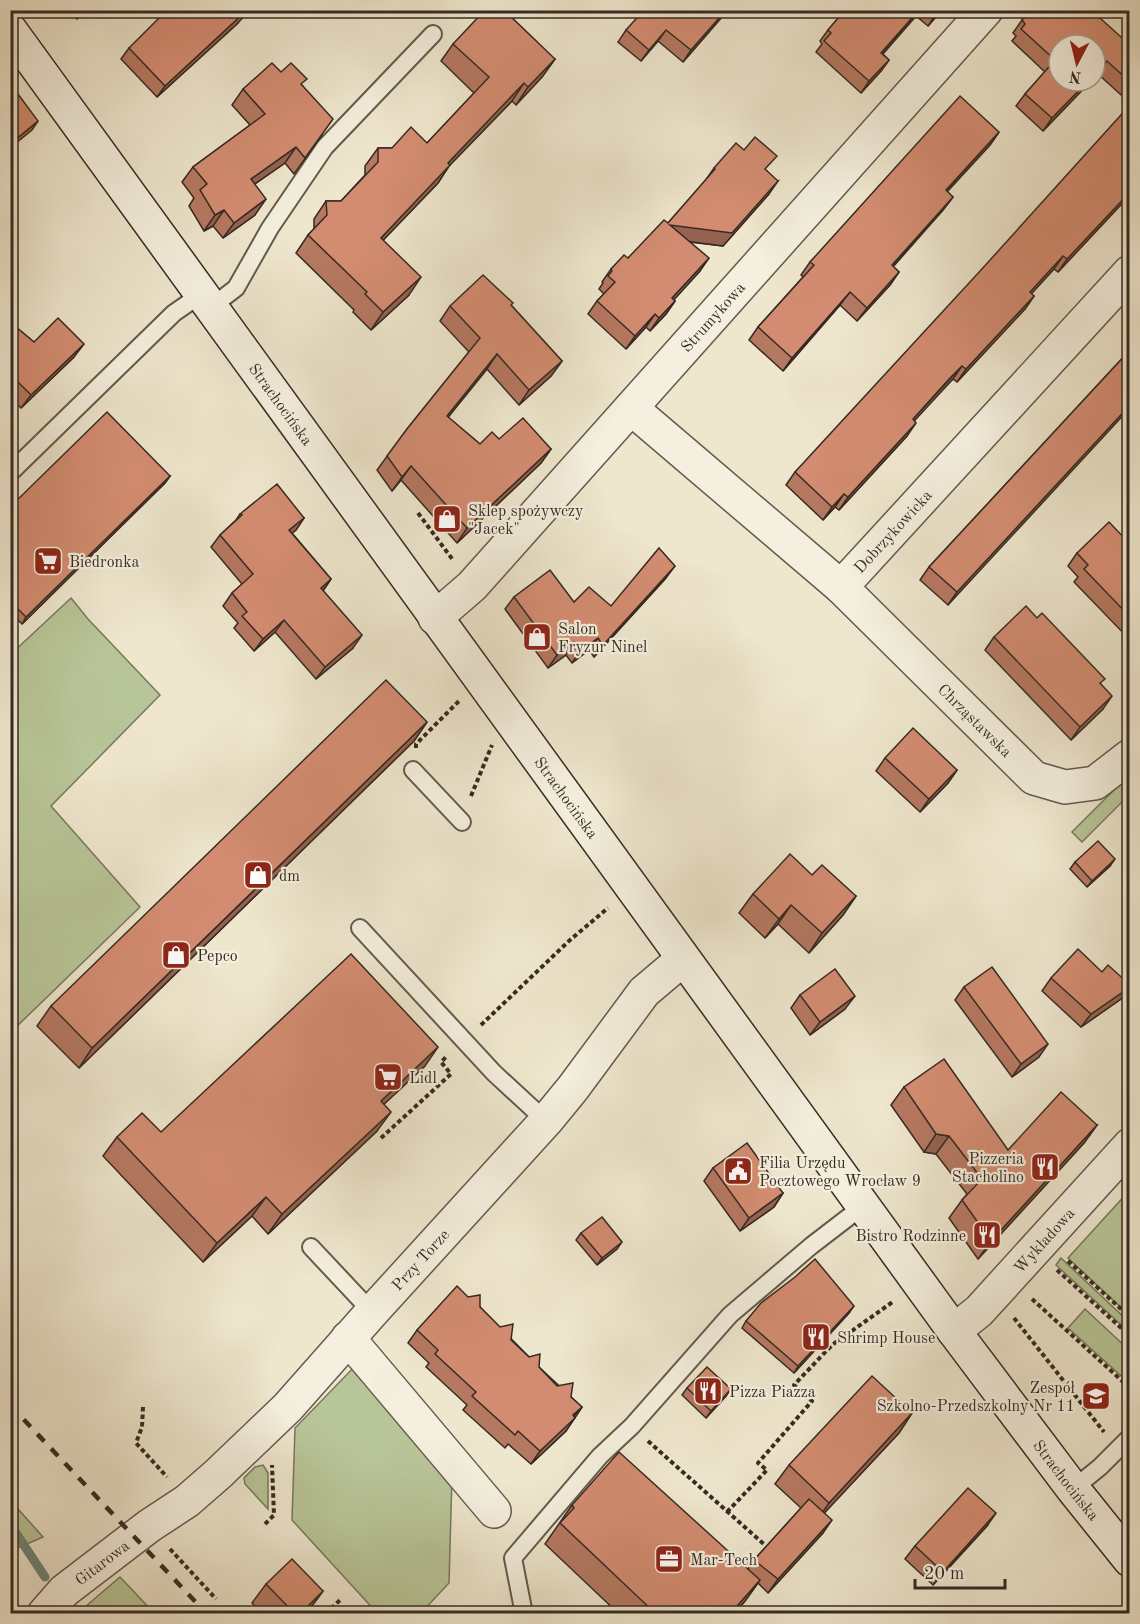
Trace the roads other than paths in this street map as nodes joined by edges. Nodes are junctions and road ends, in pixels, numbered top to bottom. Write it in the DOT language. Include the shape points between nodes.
graph roads {
  1 [pos="986,10"];
  2 [pos="10,30"];
  3 [pos="433,34"];
  4 [pos="1130,272"];
  5 [pos="205,301"];
  6 [pos="631,408"];
  7 [pos="10,473"];
  8 [pos="841,587"];
  9 [pos="435,618"];
  10 [pos="1130,756"];
  11 [pos="412,770"];
  12 [pos="462,822"];
  13 [pos="360,928"];
  14 [pos="683,959"];
  15 [pos="546,1121"];
  16 [pos="1130,1145"];
  17 [pos="863,1206"];
  18 [pos="311,1247"];
  19 [pos="372,1312"];
  20 [pos="954,1331"];
  21 [pos="348,1338"];
  22 [pos="1124,1444"];
  23 [pos="1073,1489"];
  24 [pos="494,1511"];
  25 [pos="142,1532"];
  26 [pos="1130,1560"];
  27 [pos="44,1614"];
  28 [pos="524,1614"];
  1 -- 6 [label="street, Strumykowa"];
  2 -- 5 [label="street, Strachocińska"];
  3 -- 5 [label="lane" via="325,147 270,228 236,288"];
  4 -- 8 [label="street, Dobrzykowicka"];
  5 -- 7 [label="lane" via="174,313"];
  5 -- 9 [label="street, Strachocińska"];
  6 -- 8 [label="street, Dobrzykowicka"];
  6 -- 9 [label="street, Strumykowa" via="472,586"];
  8 -- 10 [label="street, Chrząstawska" via="1034,778 1065,787 1095,783"];
  9 -- 14 [label="street, Strachocińska"];
  11 -- 12 [label="lane"];
  13 -- 15 [label="lane" via="494,1073"];
  14 -- 15 [label="street, Przy Torze" via="644,992"];
  14 -- 17 [label="street, Strachocińska"];
  15 -- 19 [label="street, Przy Torze"];
  16 -- 20 [label="street, Wykładowa" via="979,1311"];
  17 -- 20 [label="street, Strachocińska"];
  17 -- 28 [label="lane" via="730,1315 632,1426 600,1456 513,1558"];
  18 -- 19 [label="lane"];
  19 -- 21 [label="street, Przy Torze"];
  20 -- 23 [label="street, Strachocińska"];
  21 -- 24 [label="street"];
  21 -- 25 [label="street, Przy Torze" via="261,1433 187,1501"];
  22 -- 23 [label="lane"];
  23 -- 26 [label="street, Strachocińska"];
  25 -- 27 [label="street, Gitarowa" via="64,1591"];
}
